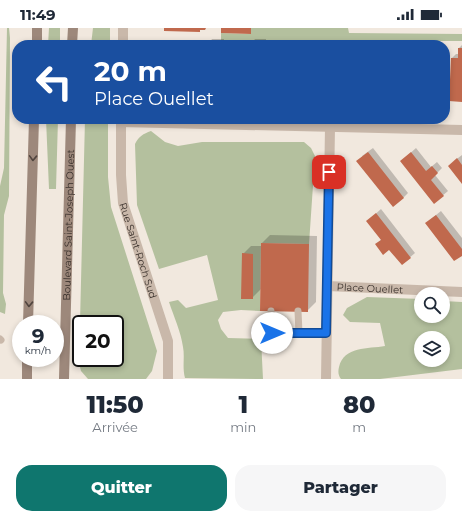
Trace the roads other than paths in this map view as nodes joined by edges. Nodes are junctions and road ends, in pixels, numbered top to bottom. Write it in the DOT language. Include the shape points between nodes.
graph roads {
  1 [pos="37,28"];
  2 [pos="73,28"];
  3 [pos="123,28"];
  4 [pos="37,40"];
  5 [pos="72,40"];
  6 [pos="123,40"];
  7 [pos="34,124"];
  8 [pos="71,124"];
  9 [pos="121,124"];
  10 [pos="240,124"];
  11 [pos="330,127"];
  12 [pos="462,130"];
  13 [pos="327,286"];
  14 [pos="462,292"];
  15 [pos="271,311"];
  16 [pos="298,311"];
  17 [pos="28,315"];
  18 [pos="299,333"];
  19 [pos="326,333"];
  20 [pos="27,367"];
  21 [pos="27,379"];
  22 [pos="64,379"];
  23 [pos="168,379"];
  24 [pos="326,379"];
  1 -- 4 [label="main road"];
  2 -- 5 [label="main road"];
  3 -- 6 [label="street"];
  7 -- 17 [label="main road, one-way"];
  8 -- 22 [label="main road, Boulevard Saint-Joseph Ouest"];
  9 -- 23 [label="street, Rue Saint-Roch Sud" via="123,203 168,341"];
  10 -- 11 [label="street"];
  11 -- 12 [label="street"];
  11 -- 13 [label="street, Place Ouellet"];
  13 -- 14 [label="street, Place Ouellet"];
  13 -- 19 [label="street, Place Ouellet"];
  15 -- 18 [label="lane" via="272,333"];
  16 -- 18 [label="lane"];
  18 -- 19 [label="lane"];
  19 -- 24 [label="street, Place Ouellet"];
  20 -- 21 [label="main road"];
}
